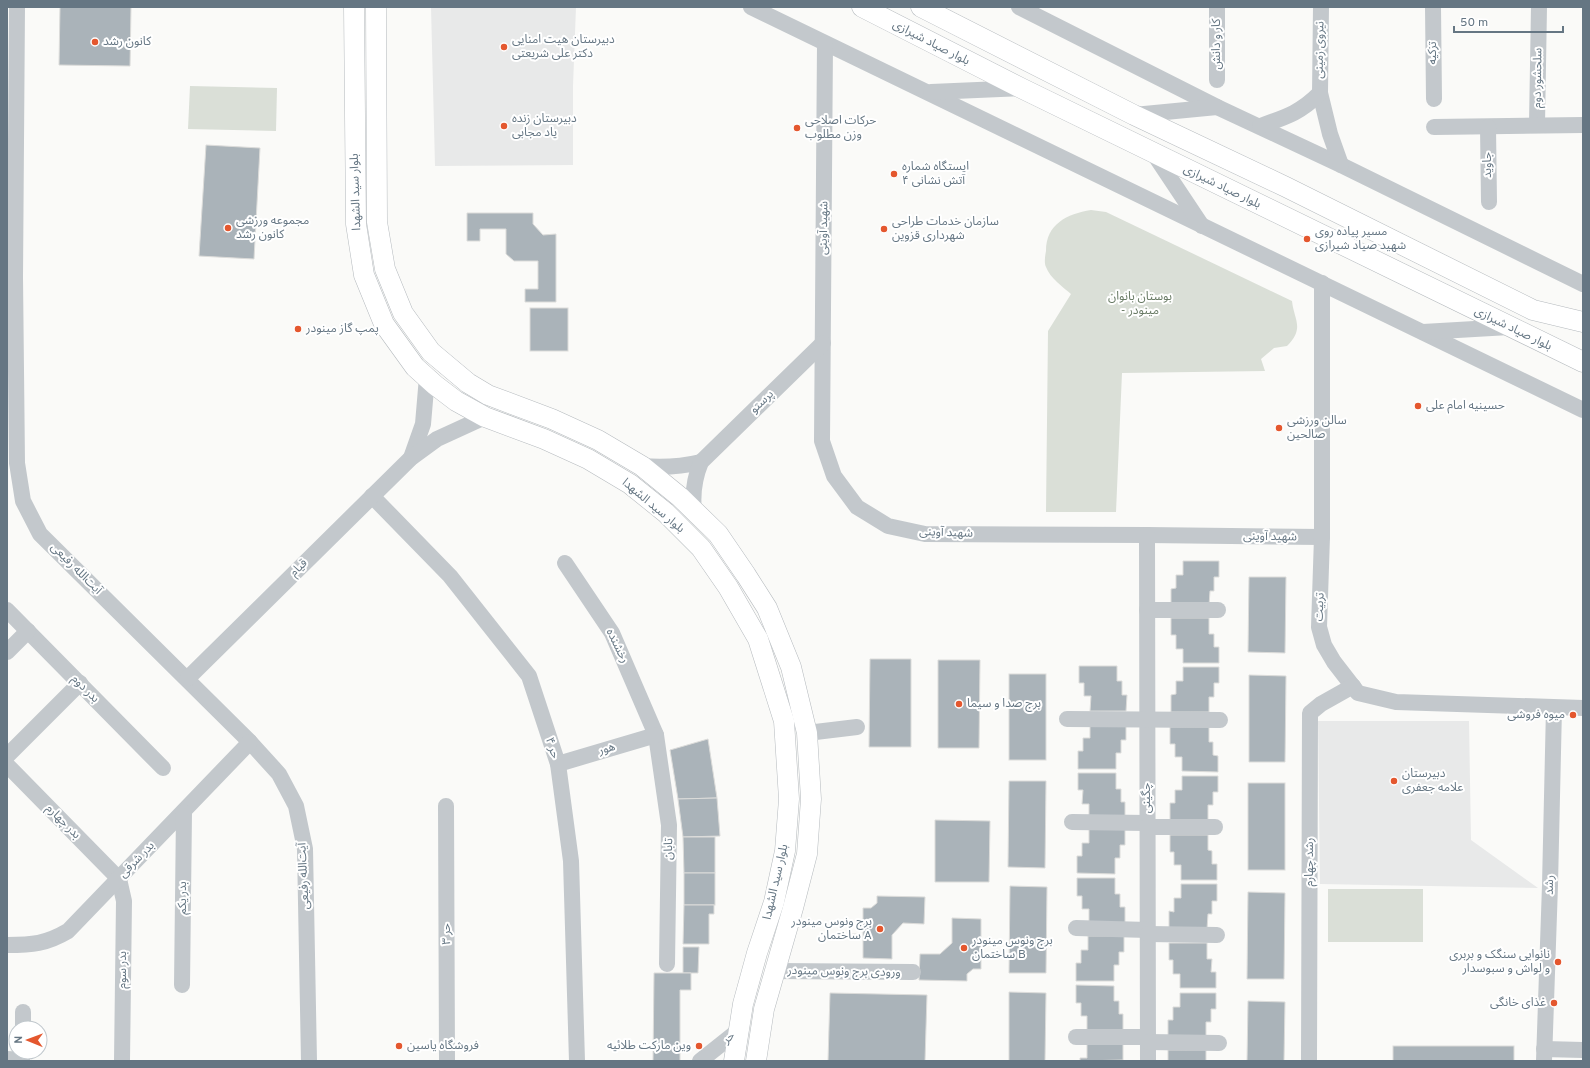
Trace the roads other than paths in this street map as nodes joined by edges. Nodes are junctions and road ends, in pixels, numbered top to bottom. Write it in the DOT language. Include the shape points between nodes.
graph roads {
  1 [pos="17,7"];
  2 [pos="354,7"];
  3 [pos="376,7"];
  4 [pos="752,7"];
  5 [pos="862,7"];
  6 [pos="1019,7"];
  7 [pos="1217,7"];
  8 [pos="1321,7"];
  9 [pos="1433,7"];
  10 [pos="1540,7"];
  11 [pos="930,10"];
  12 [pos="12,34"];
  13 [pos="825,44"];
  14 [pos="1217,80"];
  15 [pos="1021,88"];
  16 [pos="929,92"];
  17 [pos="1320,93"];
  18 [pos="1434,99"];
  19 [pos="1216,108"];
  20 [pos="1134,115"];
  21 [pos="1537,124"];
  22 [pos="1583,125"];
  23 [pos="1260,126"];
  24 [pos="1434,127"];
  25 [pos="1488,127"];
  26 [pos="1154,154"];
  27 [pos="1340,164"];
  28 [pos="1488,202"];
  29 [pos="1202,226"];
  30 [pos="11,277"];
  31 [pos="1322,283"];
  32 [pos="1583,284"];
  33 [pos="1583,322"];
  34 [pos="1509,327"];
  35 [pos="1422,332"];
  36 [pos="823,343"];
  37 [pos="1583,362"];
  38 [pos="427,378"];
  39 [pos="1583,410"];
  40 [pos="485,417"];
  41 [pos="411,458"];
  42 [pos="701,462"];
  43 [pos="642,466"];
  44 [pos="372,496"];
  45 [pos="694,511"];
  46 [pos="1147,535"];
  47 [pos="1322,537"];
  48 [pos="565,563"];
  49 [pos="7,610"];
  50 [pos="1147,610"];
  51 [pos="1218,610"];
  52 [pos="28,631"];
  53 [pos="7,652"];
  54 [pos="187,679"];
  55 [pos="80,683"];
  56 [pos="1353,686"];
  57 [pos="799,694"];
  58 [pos="778,701"];
  59 [pos="1554,708"];
  60 [pos="1583,708"];
  61 [pos="1067,718"];
  62 [pos="1147,720"];
  63 [pos="1220,720"];
  64 [pos="857,727"];
  65 [pos="656,735"];
  66 [pos="807,739"];
  67 [pos="250,742"];
  68 [pos="786,749"];
  69 [pos="7,756"];
  70 [pos="558,764"];
  71 [pos="7,766"];
  72 [pos="163,768"];
  73 [pos="446,806"];
  74 [pos="184,812"];
  75 [pos="1072,822"];
  76 [pos="1147,825"];
  77 [pos="1215,827"];
  78 [pos="119,879"];
  79 [pos="1076,928"];
  80 [pos="1148,932"];
  81 [pos="1217,935"];
  82 [pos="7,945"];
  83 [pos="668,964"];
  84 [pos="774,971"];
  85 [pos="913,972"];
  86 [pos="182,985"];
  87 [pos="23,1012"];
  88 [pos="22,1020"];
  89 [pos="739,1030"];
  90 [pos="1076,1037"];
  91 [pos="1148,1040"];
  92 [pos="1219,1043"];
  93 [pos="1583,1050"];
  94 [pos="1544,1055"];
  95 [pos="122,1061"];
  96 [pos="309,1061"];
  97 [pos="448,1061"];
  98 [pos="577,1061"];
  99 [pos="700,1061"];
  100 [pos="734,1061"];
  101 [pos="756,1061"];
  102 [pos="1148,1061"];
  103 [pos="1309,1061"];
  1 -- 12 [label="street, آیت‌الله رفیعی"];
  2 -- 38 [label="main road, بلوار سید الشهدا" via="356,224 364,275 384,324 415,367"];
  3 -- 43 [label="main road, بلوار سید الشهدا" via="377,222 385,269 403,313 432,352 468,383 488,395 552,419 598,440"];
  4 -- 13 [label="street"];
  5 -- 15 [label="main road, بلوار صیاد شیرازی"];
  6 -- 19 [label="street"];
  7 -- 14 [label="street, کار و دانش"];
  8 -- 17 [label="street, نیروی زمینی"];
  9 -- 18 [label="street, تزکیه"];
  10 -- 21 [label="street, سلحشور دوم"];
  11 -- 20 [label="main road"];
  12 -- 30 [label="street, آیت‌الله رفیعی"];
  13 -- 16 [label="street"];
  13 -- 36 [label="street, شهید آوینی"];
  15 -- 16 [label="street"];
  15 -- 26 [label="main road, بلوار صیاد شیرازی"];
  16 -- 29 [label="street"];
  17 -- 23 [label="street, نیروی زمینی" via="1307,106 1288,117"];
  17 -- 27 [label="street, نیروی زمینی"];
  19 -- 20 [label="street"];
  19 -- 23 [label="street"];
  20 -- 33 [label="main road" via="1534,310"];
  21 -- 22 [label="street"];
  21 -- 25 [label="street"];
  23 -- 27 [label="street"];
  24 -- 25 [label="street"];
  25 -- 28 [label="street, جاوید"];
  26 -- 29 [label="street"];
  26 -- 34 [label="main road, بلوار صیاد شیرازی"];
  27 -- 32 [label="street"];
  29 -- 31 [label="street"];
  30 -- 54 [label="street, آیت‌الله رفیعی" via="17,463 23,501 40,534"];
  31 -- 35 [label="street"];
  31 -- 47 [label="street, تربیت"];
  34 -- 35 [label="street"];
  34 -- 37 [label="main road, بلوار صیاد شیرازی"];
  35 -- 39 [label="street"];
  36 -- 42 [label="street, پرستو"];
  36 -- 46 [label="street, شهید آوینی" via="822,441 834,476 857,507 888,526 925,534"];
  38 -- 40 [label="main road, بلوار سید الشهدا" via="456,401"];
  38 -- 41 [label="street, قیام" via="423,424"];
  40 -- 41 [label="street, قیام" via="437,439"];
  40 -- 58 [label="main road, بلوار سید الشهدا" via="588,459 630,484 666,513 701,548 728,587 758,640"];
  41 -- 44 [label="street, قیام"];
  42 -- 43 [label="street, پرستو" via="682,467"];
  42 -- 45 [label="street, پرستو" via="694,483"];
  43 -- 45 [label="main road, بلوار سید الشهدا"];
  44 -- 54 [label="street, قیام"];
  44 -- 70 [label="street, حر ۴" via="450,576 529,676"];
  45 -- 57 [label="main road, بلوار سید الشهدا" via="718,534 767,608"];
  46 -- 47 [label="street, شهید آوینی"];
  46 -- 50 [label="street, چگینی"];
  47 -- 56 [label="street, تربیت" via="1319,627 1324,645"];
  48 -- 65 [label="street, رخشنده" via="612,633"];
  49 -- 52 [label="street, بدر دوم"];
  50 -- 51 [label="street"];
  50 -- 62 [label="street, چگینی"];
  52 -- 53 [label="street"];
  52 -- 55 [label="street, بدر دوم"];
  54 -- 67 [label="street, آیت‌الله رفیعی"];
  55 -- 69 [label="street"];
  55 -- 72 [label="street, بدر دوم"];
  56 -- 59 [label="street, تربیت" via="1358,692 1396,702"];
  56 -- 103 [label="street, رشد چهارم" via="1310,713"];
  57 -- 58 [label="main road" via="797,703 792,708 785,707"];
  57 -- 66 [label="main road, بلوار سید الشهدا"];
  58 -- 68 [label="main road, بلوار سید الشهدا" via="784,721"];
  59 -- 60 [label="street, تربیت"];
  59 -- 94 [label="street, رشد"];
  61 -- 62 [label="street"];
  62 -- 63 [label="street"];
  62 -- 76 [label="street, چگینی"];
  64 -- 66 [label="street"];
  65 -- 70 [label="street, هور"];
  65 -- 83 [label="street, تابان" via="669,825"];
  66 -- 68 [label="main road" via="795,735 789,739"];
  66 -- 84 [label="main road, بلوار سید الشهدا" via="811,799 807,854 794,908"];
  67 -- 74 [label="street, بدر شرقی"];
  67 -- 96 [label="street, آیت‌الله رفیعی" via="279,774 296,806 305,849"];
  68 -- 89 [label="main road, بلوار سید الشهدا" via="789,799 785,851 774,902 742,1004"];
  70 -- 98 [label="street, حر ۴" via="571,861"];
  71 -- 78 [label="street, بدر چهارم"];
  73 -- 97 [label="street, حر ۳"];
  74 -- 78 [label="street, بدر شرقی"];
  74 -- 86 [label="street, بدر یکم"];
  75 -- 76 [label="street"];
  76 -- 77 [label="street"];
  76 -- 80 [label="street, چگینی"];
  78 -- 82 [label="street, بدر شرقی" via="68,931 53,940 34,945"];
  78 -- 95 [label="street, بدر سوم" via="124,901"];
  79 -- 80 [label="street"];
  80 -- 81 [label="street"];
  80 -- 91 [label="street, چگینی"];
  84 -- 85 [label="street, ورودی برج ونوس مینودر"];
  84 -- 101 [label="main road, بلوار سید الشهدا" via="764,1009"];
  87 -- 88 [label="street"];
  89 -- 99 [label="street, حر"];
  89 -- 100 [label="main road, بلوار سید الشهدا"];
  90 -- 91 [label="street"];
  91 -- 92 [label="street"];
  91 -- 102 [label="street, چگینی"];
  93 -- 94 [label="street"];
}
